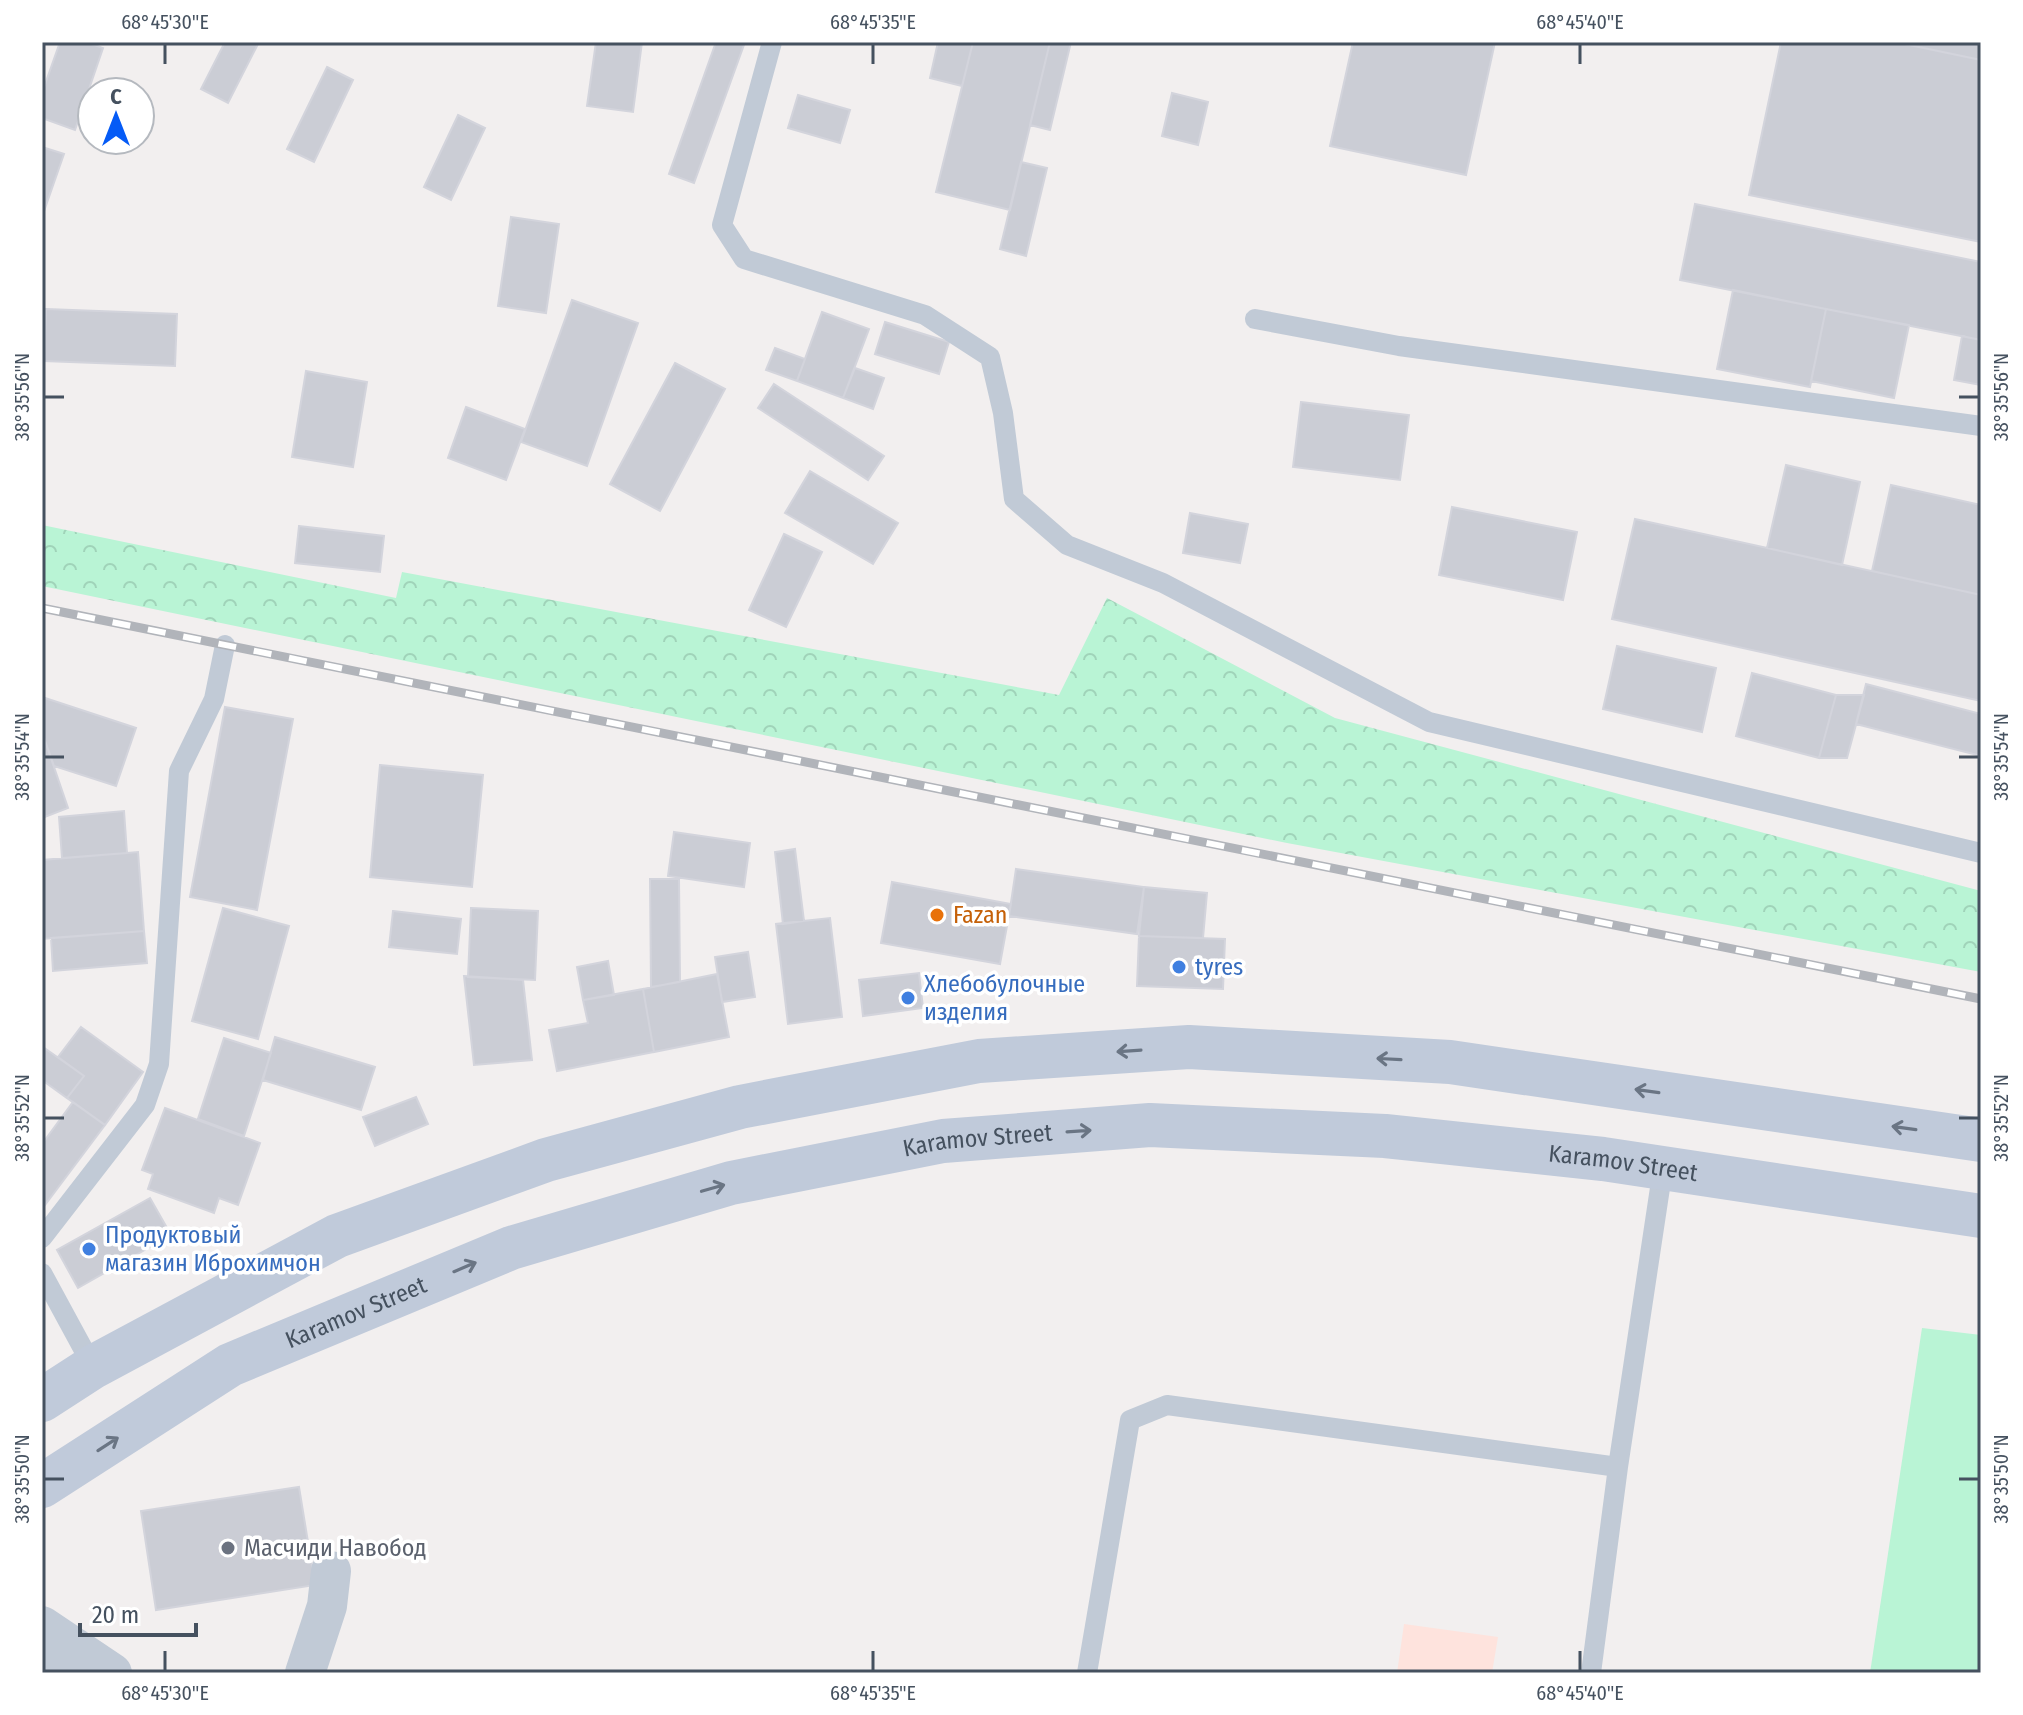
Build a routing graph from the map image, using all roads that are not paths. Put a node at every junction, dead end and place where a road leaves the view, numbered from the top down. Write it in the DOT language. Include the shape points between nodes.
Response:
graph roads {
  1 [pos="772,42"];
  2 [pos="1255,319"];
  3 [pos="1981,426"];
  4 [pos="225,645"];
  5 [pos="1981,853"];
  6 [pos="1981,1140"];
  7 [pos="1663,1168"];
  8 [pos="1981,1216"];
  9 [pos="42,1238"];
  10 [pos="42,1273"];
  11 [pos="93,1367"];
  12 [pos="42,1400"];
  13 [pos="1618,1467"];
  14 [pos="42,1486"];
  15 [pos="331,1571"];
  16 [pos="42,1626"];
  17 [pos="75,1648"];
  18 [pos="42,1673"];
  19 [pos="112,1673"];
  20 [pos="305,1673"];
  21 [pos="1087,1673"];
  22 [pos="1591,1673"];
  1 -- 5 [label="lane" via="722,225 744,259 925,315 990,357 1014,499 1067,545 1163,583 1429,722"];
  2 -- 3 [label="lane" via="1399,346"];
  4 -- 9 [label="lane" via="214,699 179,771 159,1064 145,1105"];
  6 -- 11 [label="main road, one-way" via="1450,1062 1189,1047 979,1061 740,1107 546,1160 337,1236"];
  7 -- 8 [label="main road, Karamov Street"];
  7 -- 13 [label="lane"];
  14 -- 7 [label="main road, Karamov Street, one-way" via="230,1365 511,1248 731,1183 943,1141 1150,1125 1385,1136"];
  10 -- 11 [label="lane"];
  11 -- 12 [label="main road"];
  13 -- 21 [label="lane" via="1167,1405 1130,1420"];
  13 -- 22 [label="lane"];
  15 -- 20 [label="street" via="327,1606"];
  16 -- 17 [label="street"];
  17 -- 18 [label="street"];
  17 -- 19 [label="street"];
}
